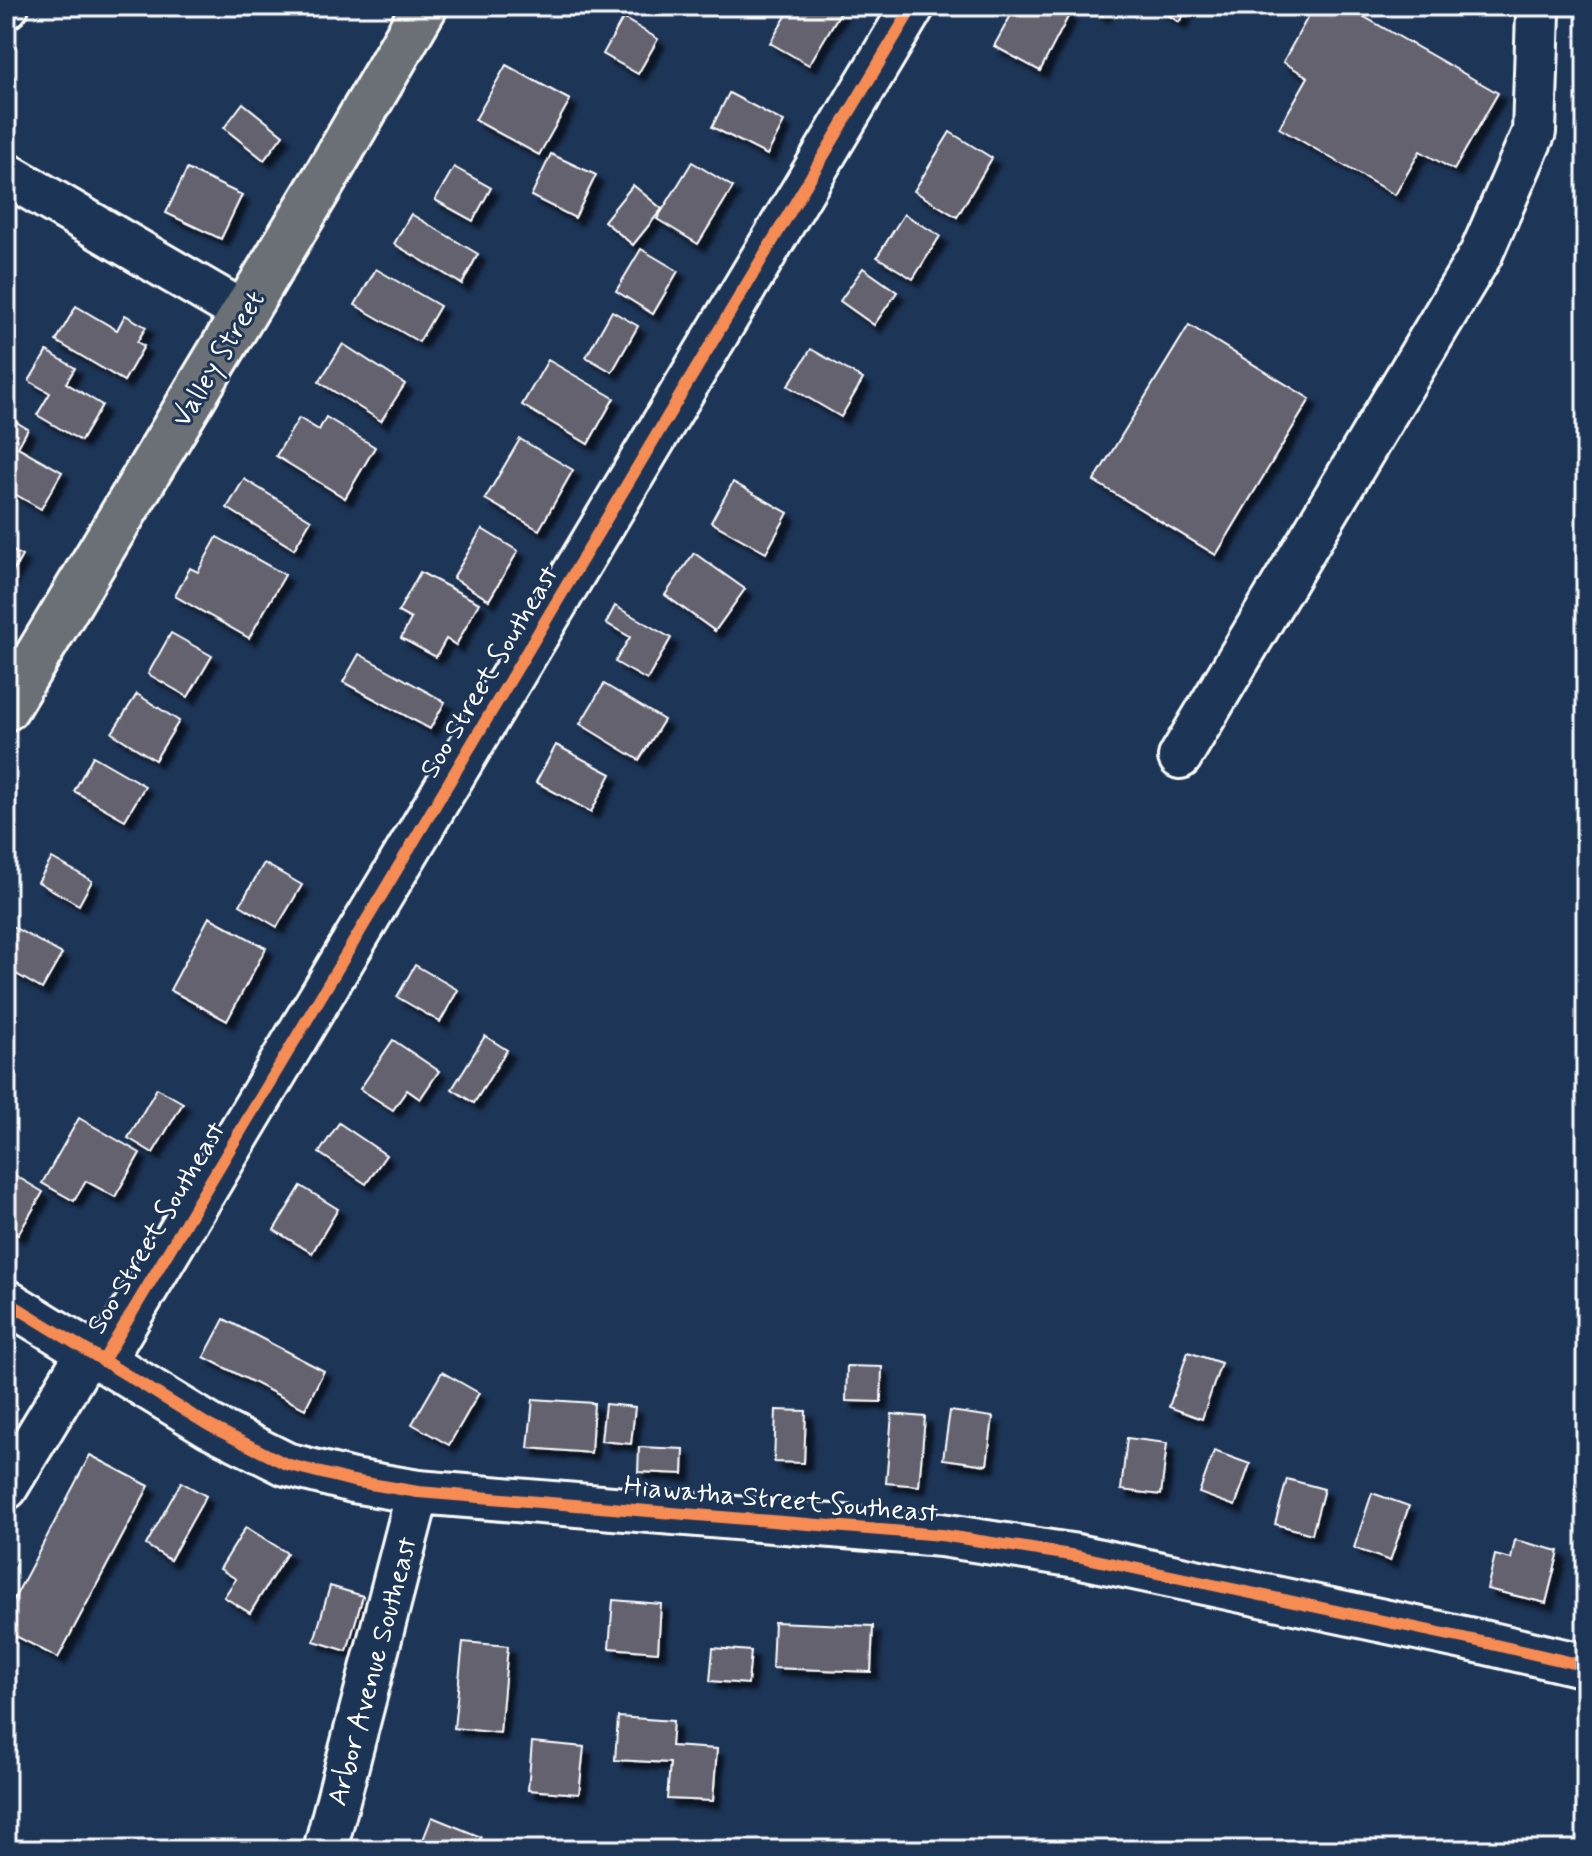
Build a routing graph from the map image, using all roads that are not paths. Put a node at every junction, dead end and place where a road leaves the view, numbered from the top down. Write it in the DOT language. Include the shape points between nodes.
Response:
graph roads {
  1 [pos="425,6"];
  2 [pos="913,6"];
  3 [pos="1536,6"];
  4 [pos="6,174"];
  5 [pos="244,313"];
  6 [pos="6,708"];
  7 [pos="1180,757"];
  8 [pos="6,1301"];
  9 [pos="96,1356"];
  10 [pos="6,1488"];
  11 [pos="418,1492"];
  12 [pos="1586,1666"];
  13 [pos="325,1850"];
  1 -- 5 [label="main road, Valley Street"];
  2 -- 9 [label="street, Soo Street Southeast"];
  3 -- 7 [label="street" via="1534,132 1481,254"];
  4 -- 5 [label="street"];
  5 -- 6 [label="main road, Valley Street"];
  8 -- 9 [label="street, Hiawatha Street Southeast"];
  9 -- 10 [label="street, Soo Street Southeast"];
  9 -- 11 [label="street, Hiawatha Street Southeast" via="210,1426 286,1464"];
  11 -- 12 [label="street, Hiawatha Street Southeast" via="941,1535 1077,1556"];
  11 -- 13 [label="street, Arbor Avenue Southeast"];
}
